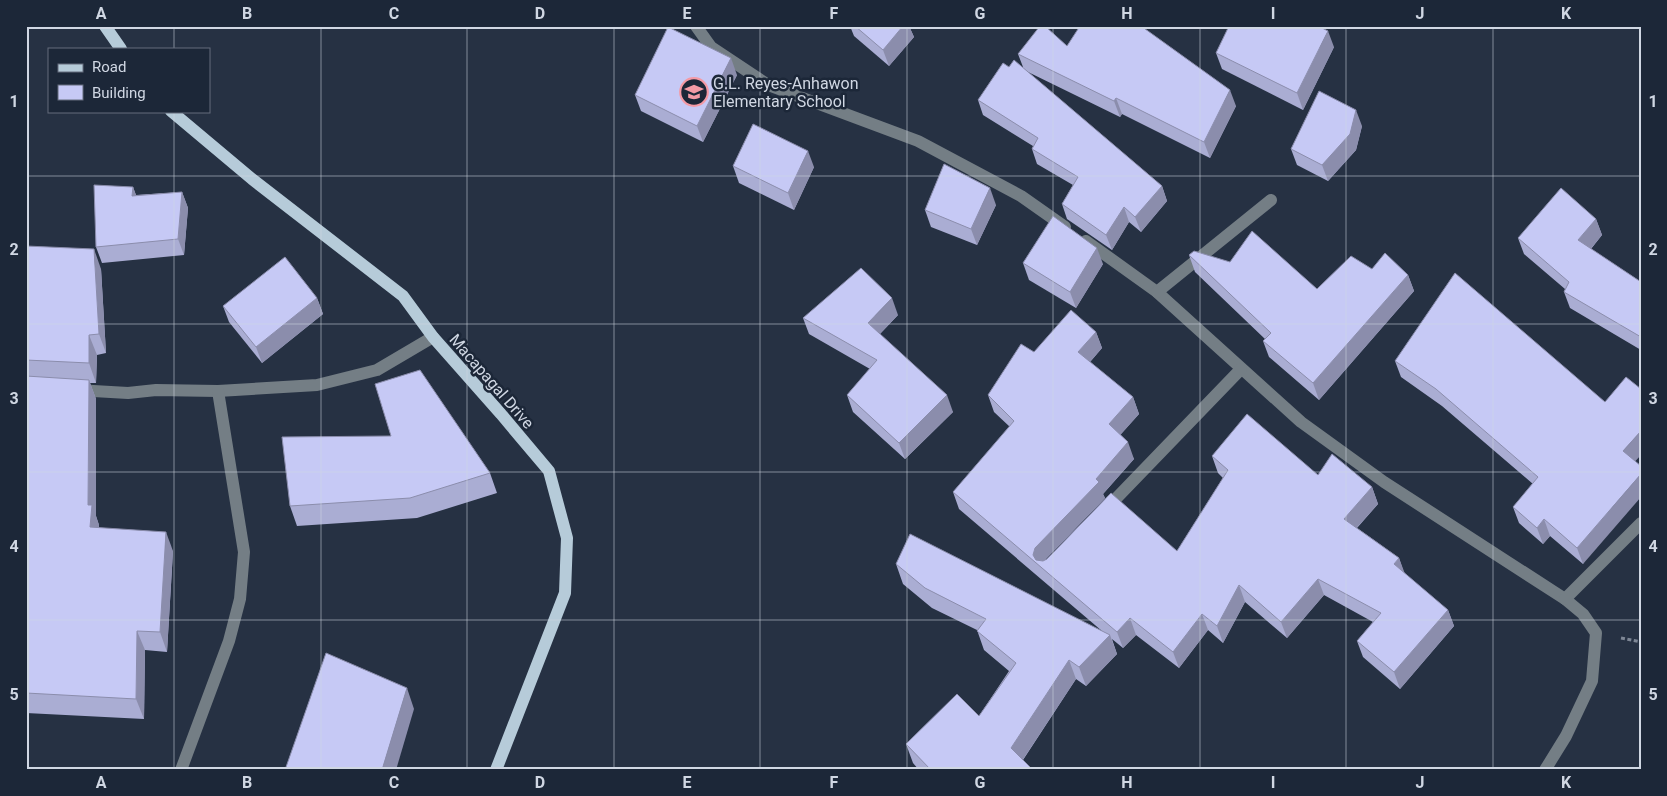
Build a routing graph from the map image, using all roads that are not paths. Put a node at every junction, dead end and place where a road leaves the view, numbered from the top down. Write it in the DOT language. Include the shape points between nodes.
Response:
graph roads {
  1 [pos="105,26"];
  2 [pos="696,26"];
  3 [pos="120,48"];
  4 [pos="172,112"];
  5 [pos="1271,200"];
  6 [pos="1157,292"];
  7 [pos="433,337"];
  8 [pos="1241,369"];
  9 [pos="59,389"];
  10 [pos="218,391"];
  11 [pos="1096,520"];
  12 [pos="1641,523"];
  13 [pos="1565,599"];
  14 [pos="181,770"];
  15 [pos="496,770"];
  16 [pos="1545,770"];
  1 -- 3 [label="main road"];
  2 -- 6 [label="street" via="711,47 768,85 918,141 1021,196"];
  4 -- 7 [label="main road, Macapagal Drive" via="252,180 403,296"];
  5 -- 6 [label="street"];
  6 -- 8 [label="street"];
  7 -- 10 [label="street" via="376,370 346,379 317,385"];
  7 -- 15 [label="main road, Macapagal Drive" via="549,472 567,538 565,593"];
  8 -- 11 [label="street"];
  8 -- 13 [label="street" via="1301,422 1384,482"];
  9 -- 10 [label="street" via="128,393"];
  10 -- 14 [label="street" via="244,552 240,599 229,641"];
  12 -- 13 [label="street"];
  13 -- 16 [label="street" via="1583,614 1596,633 1592,681 1566,736"];
}
